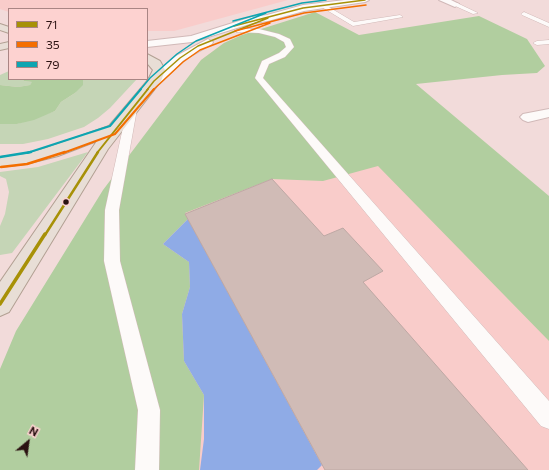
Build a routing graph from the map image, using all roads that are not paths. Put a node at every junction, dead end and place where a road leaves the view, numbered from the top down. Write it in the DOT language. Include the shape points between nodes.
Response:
graph roads {
  1 [pos="365,0"];
  2 [pos="443,0"];
  3 [pos="455,4"];
  4 [pos="322,5"];
  5 [pos="475,13"];
  6 [pos="524,14"];
  7 [pos="400,17"];
  8 [pos="268,18"];
  9 [pos="549,25"];
  10 [pos="238,31"];
  11 [pos="549,42"];
  12 [pos="537,43"];
  13 [pos="148,44"];
  14 [pos="148,57"];
  15 [pos="154,81"];
  16 [pos="132,109"];
  17 [pos="549,113"];
  18 [pos="528,117"];
  19 [pos="113,130"];
  20 [pos="0,162"];
  21 [pos="0,304"];
  22 [pos="549,418"];
  23 [pos="147,470"];
  1 -- 4 [label="street"];
  2 -- 3 [label="street"];
  3 -- 5 [label="lane"];
  4 -- 7 [label="lane" via="353,24"];
  4 -- 8 [label="street"];
  6 -- 9 [label="lane"];
  8 -- 10 [label="street"];
  8 -- 13 [label="street" via="252,20 183,41"];
  10 -- 15 [label="street" via="198,46"];
  10 -- 22 [label="lane" via="259,31 287,41 290,47 282,55 265,63 259,78"];
  11 -- 12 [label="lane"];
  14 -- 15 [label="highway" via="159,70"];
  15 -- 16 [label="highway"];
  16 -- 19 [label="highway"];
  16 -- 23 [label="lane" via="112,210 112,261 149,410"];
  17 -- 18 [label="street"];
  19 -- 20 [label="highway" via="52,152"];
  19 -- 21 [label="highway"];
}
